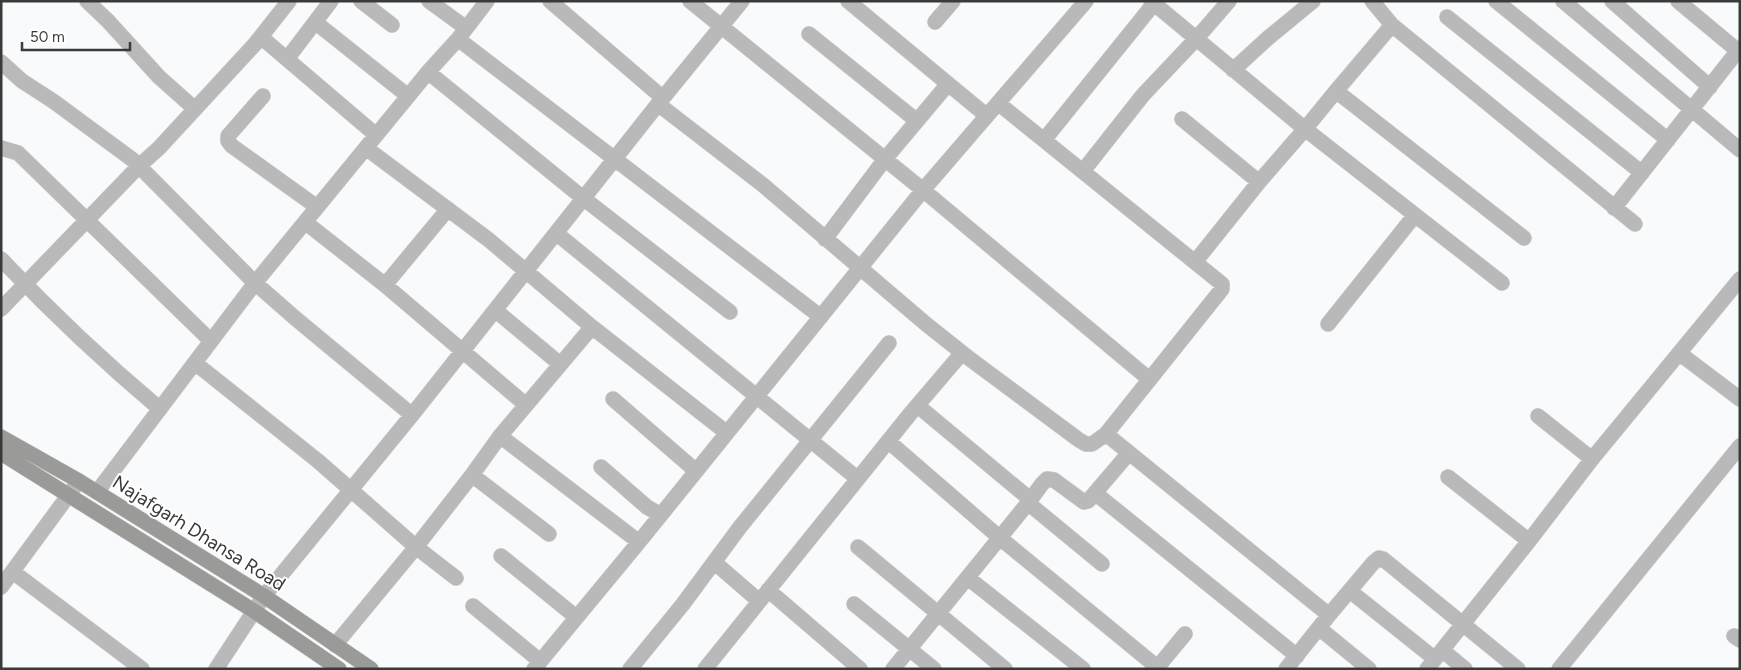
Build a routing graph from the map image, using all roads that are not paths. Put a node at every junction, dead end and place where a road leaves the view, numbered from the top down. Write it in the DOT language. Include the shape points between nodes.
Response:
graph roads {
  1 [pos="87,1"];
  2 [pos="289,1"];
  3 [pos="331,1"];
  4 [pos="361,1"];
  5 [pos="429,1"];
  6 [pos="487,1"];
  7 [pos="550,1"];
  8 [pos="690,1"];
  9 [pos="742,1"];
  10 [pos="848,1"];
  11 [pos="953,1"];
  12 [pos="1086,1"];
  13 [pos="1229,1"];
  14 [pos="1313,1"];
  15 [pos="1372,1"];
  16 [pos="1496,1"];
  17 [pos="1563,1"];
  18 [pos="1612,1"];
  19 [pos="1678,1"];
  20 [pos="1154,2"];
  21 [pos="1447,18"];
  22 [pos="316,22"];
  23 [pos="935,22"];
  24 [pos="392,25"];
  25 [pos="1392,25"];
  26 [pos="721,27"];
  27 [pos="462,34"];
  28 [pos="809,34"];
  29 [pos="261,37"];
  30 [pos="1196,39"];
  31 [pos="1737,57"];
  32 [pos="287,59"];
  33 [pos="1,62"];
  34 [pos="1233,70"];
  35 [pos="428,72"];
  36 [pos="948,84"];
  37 [pos="1710,86"];
  38 [pos="1336,91"];
  39 [pos="263,96"];
  40 [pos="408,96"];
  41 [pos="660,101"];
  42 [pos="998,103"];
  43 [pos="195,109"];
  44 [pos="1692,110"];
  45 [pos="987,116"];
  46 [pos="1182,119"];
  47 [pos="917,121"];
  48 [pos="1305,130"];
  49 [pos="376,135"];
  50 [pos="1044,140"];
  51 [pos="1668,140"];
  52 [pos="1,148"];
  53 [pos="366,148"];
  54 [pos="1740,150"];
  55 [pos="614,159"];
  56 [pos="885,159"];
  57 [pos="139,166"];
  58 [pos="1083,171"];
  59 [pos="1642,173"];
  60 [pos="1259,182"];
  61 [pos="923,190"];
  62 [pos="583,198"];
  63 [pos="317,207"];
  64 [pos="1614,208"];
  65 [pos="448,209"];
  66 [pos="1415,215"];
  67 [pos="87,221"];
  68 [pos="305,222"];
  69 [pos="1634,224"];
  70 [pos="556,233"];
  71 [pos="1524,238"];
  72 [pos="825,239"];
  73 [pos="1,259"];
  74 [pos="1195,262"];
  75 [pos="861,268"];
  76 [pos="525,272"];
  77 [pos="1740,279"];
  78 [pos="255,282"];
  79 [pos="1502,283"];
  80 [pos="25,284"];
  81 [pos="385,285"];
  82 [pos="1,309"];
  83 [pos="495,310"];
  84 [pos="730,312"];
  85 [pos="821,317"];
  86 [pos="1328,324"];
  87 [pos="592,326"];
  88 [pos="211,340"];
  89 [pos="889,343"];
  90 [pos="463,350"];
  91 [pos="962,353"];
  92 [pos="1679,353"];
  93 [pos="196,363"];
  94 [pos="560,364"];
  95 [pos="1149,378"];
  96 [pos="757,396"];
  97 [pos="613,399"];
  98 [pos="1740,400"];
  99 [pos="526,405"];
  100 [pos="918,406"];
  101 [pos="160,409"];
  102 [pos="412,415"];
  103 [pos="1538,416"];
  104 [pos="727,433"];
  105 [pos="1106,434"];
  106 [pos="500,436"];
  107 [pos="1,437"];
  108 [pos="811,441"];
  109 [pos="888,441"];
  110 [pos="1740,446"];
  111 [pos="1129,453"];
  112 [pos="1,454"];
  113 [pos="1592,459"];
  114 [pos="601,467"];
  115 [pos="696,471"];
  116 [pos="472,474"];
  117 [pos="1448,477"];
  118 [pos="858,479"];
  119 [pos="79,482"];
  120 [pos="350,489"];
  121 [pos="97,492"];
  122 [pos="1095,493"];
  123 [pos="70,496"];
  124 [pos="1029,502"];
  125 [pos="661,515"];
  126 [pos="549,534"];
  127 [pos="1000,538"];
  128 [pos="1529,541"];
  129 [pos="639,542"];
  130 [pos="416,547"];
  131 [pos="858,547"];
  132 [pos="501,556"];
  133 [pos="714,562"];
  134 [pos="1102,564"];
  135 [pos="13,572"];
  136 [pos="456,578"];
  137 [pos="968,578"];
  138 [pos="1,587"];
  139 [pos="1350,591"];
  140 [pos="264,596"];
  141 [pos="764,596"];
  142 [pos="854,604"];
  143 [pos="473,606"];
  144 [pos="254,611"];
  145 [pos="938,612"];
  146 [pos="1329,615"];
  147 [pos="576,618"];
  148 [pos="1463,624"];
  149 [pos="1319,628"];
  150 [pos="1185,634"];
  151 [pos="335,645"];
  152 [pos="909,649"];
  153 [pos="1434,659"];
  154 [pos="1292,664"];
  155 [pos="537,665"];
  156 [pos="1157,668"];
  157 [pos="142,669"];
  158 [pos="216,669"];
  159 [pos="339,669"];
  160 [pos="371,669"];
  161 [pos="630,669"];
  162 [pos="705,669"];
  163 [pos="860,669"];
  164 [pos="893,669"];
  165 [pos="934,669"];
  166 [pos="1005,669"];
  167 [pos="1084,669"];
  168 [pos="1369,669"];
  169 [pos="1465,669"];
  170 [pos="1518,669"];
  171 [pos="1558,669"];
  1 -- 43 [label="street" via="159,77"];
  2 -- 29 [label="street"];
  3 -- 22 [label="street"];
  4 -- 24 [label="street"];
  5 -- 27 [label="street"];
  6 -- 27 [label="street"];
  7 -- 41 [label="street"];
  8 -- 26 [label="street"];
  9 -- 26 [label="street"];
  10 -- 36 [label="street"];
  11 -- 23 [label="street"];
  12 -- 42 [label="street"];
  13 -- 30 [label="street"];
  14 -- 34 [label="street"];
  15 -- 25 [label="street"];
  16 -- 51 [label="street"];
  17 -- 44 [label="street"];
  18 -- 37 [label="street"];
  19 -- 31 [label="street"];
  20 -- 30 [label="street"];
  20 -- 50 [label="street"];
  21 -- 59 [label="street"];
  22 -- 32 [label="street"];
  22 -- 40 [label="street"];
  25 -- 38 [label="street"];
  25 -- 64 [label="street"];
  26 -- 41 [label="street"];
  26 -- 56 [label="street"];
  27 -- 35 [label="street"];
  27 -- 55 [label="street"];
  28 -- 47 [label="street"];
  29 -- 32 [label="street"];
  29 -- 43 [label="street"];
  30 -- 34 [label="street"];
  30 -- 58 [label="street" via="1143,95"];
  31 -- 37 [label="street"];
  32 -- 49 [label="street"];
  33 -- 57 [label="street" via="22,81"];
  34 -- 48 [label="street"];
  35 -- 40 [label="street"];
  35 -- 62 [label="street"];
  36 -- 45 [label="street"];
  36 -- 47 [label="street"];
  37 -- 44 [label="street"];
  38 -- 48 [label="street"];
  38 -- 71 [label="street"];
  39 -- 63 [label="street" via="228,136 228,141"];
  40 -- 49 [label="street"];
  41 -- 55 [label="street"];
  41 -- 72 [label="street"];
  42 -- 45 [label="street"];
  42 -- 50 [label="street"];
  43 -- 57 [label="street"];
  44 -- 51 [label="street"];
  44 -- 54 [label="street"];
  45 -- 61 [label="street"];
  46 -- 60 [label="street"];
  47 -- 56 [label="street"];
  48 -- 60 [label="street"];
  48 -- 66 [label="street"];
  49 -- 53 [label="street"];
  50 -- 58 [label="street"];
  51 -- 59 [label="street"];
  52 -- 67 [label="street" via="18,153"];
  53 -- 63 [label="street"];
  53 -- 65 [label="street"];
  55 -- 62 [label="street"];
  55 -- 85 [label="street"];
  56 -- 61 [label="street"];
  56 -- 72 [label="street"];
  57 -- 67 [label="street"];
  57 -- 78 [label="street"];
  58 -- 74 [label="street"];
  59 -- 64 [label="street"];
  60 -- 74 [label="street"];
  61 -- 75 [label="street"];
  61 -- 95 [label="street"];
  62 -- 70 [label="street"];
  62 -- 84 [label="street"];
  63 -- 68 [label="street"];
  64 -- 69 [label="street"];
  65 -- 76 [label="street"];
  65 -- 81 [label="street"];
  66 -- 79 [label="street"];
  66 -- 86 [label="street"];
  67 -- 80 [label="street"];
  67 -- 88 [label="street"];
  68 -- 78 [label="street"];
  68 -- 81 [label="street"];
  70 -- 76 [label="street"];
  70 -- 96 [label="street"];
  72 -- 75 [label="street"];
  73 -- 80 [label="street"];
  74 -- 95 [label="street" via="1219,280 1222,289"];
  75 -- 85 [label="street"];
  75 -- 91 [label="street"];
  76 -- 83 [label="street"];
  76 -- 87 [label="street"];
  77 -- 92 [label="street"];
  78 -- 88 [label="street"];
  78 -- 102 [label="street"];
  80 -- 82 [label="street"];
  80 -- 101 [label="street"];
  81 -- 90 [label="street"];
  83 -- 90 [label="street"];
  83 -- 94 [label="street"];
  85 -- 96 [label="street"];
  87 -- 94 [label="street"];
  87 -- 104 [label="street"];
  88 -- 93 [label="street"];
  89 -- 108 [label="street"];
  90 -- 99 [label="street"];
  90 -- 102 [label="street"];
  91 -- 100 [label="street"];
  91 -- 105 [label="street" via="1086,444 1092,444"];
  92 -- 98 [label="street"];
  92 -- 113 [label="street"];
  93 -- 101 [label="street"];
  93 -- 120 [label="street"];
  94 -- 99 [label="street"];
  95 -- 105 [label="street"];
  96 -- 104 [label="street"];
  96 -- 108 [label="street"];
  97 -- 115 [label="street"];
  99 -- 106 [label="street"];
  100 -- 109 [label="street"];
  100 -- 124 [label="street"];
  101 -- 121 [label="street"];
  102 -- 120 [label="street"];
  103 -- 113 [label="street"];
  104 -- 115 [label="street"];
  105 -- 111 [label="street"];
  106 -- 116 [label="street"];
  106 -- 129 [label="street"];
  107 -- 119 [label="main road, Najafgarh Dhansa Road"];
  108 -- 118 [label="street"];
  108 -- 133 [label="street"];
  109 -- 118 [label="street"];
  109 -- 127 [label="street"];
  110 -- 171 [label="street"];
  111 -- 122 [label="street"];
  111 -- 146 [label="street"];
  112 -- 123 [label="main road, Najafgarh Dhansa Road"];
  113 -- 128 [label="street"];
  114 -- 125 [label="street"];
  115 -- 125 [label="street"];
  116 -- 126 [label="street"];
  116 -- 130 [label="street"];
  117 -- 128 [label="street"];
  118 -- 141 [label="street"];
  119 -- 121 [label="main road, Najafgarh Dhansa Road"];
  119 -- 123 [label="street"];
  120 -- 130 [label="street"];
  120 -- 140 [label="street"];
  121 -- 140 [label="main road, Najafgarh Dhansa Road"];
  122 -- 124 [label="street" via="1084,502 1054,480 1047,479"];
  122 -- 154 [label="street"];
  123 -- 135 [label="street"];
  123 -- 144 [label="main road, Najafgarh Dhansa Road"];
  124 -- 127 [label="street"];
  124 -- 134 [label="street"];
  125 -- 129 [label="street"];
  127 -- 137 [label="street"];
  127 -- 156 [label="street"];
  128 -- 148 [label="street"];
  129 -- 147 [label="street"];
  130 -- 136 [label="street"];
  130 -- 151 [label="street"];
  131 -- 145 [label="street"];
  132 -- 147 [label="street"];
  133 -- 141 [label="street"];
  133 -- 161 [label="street"];
  135 -- 138 [label="street"];
  135 -- 157 [label="street"];
  137 -- 145 [label="street"];
  137 -- 167 [label="street"];
  139 -- 146 [label="street"];
  139 -- 148 [label="street" via="1379,558 1383,559"];
  139 -- 153 [label="street"];
  140 -- 144 [label="street"];
  140 -- 151 [label="main road, Najafgarh Dhansa Road"];
  141 -- 162 [label="street"];
  141 -- 163 [label="street"];
  142 -- 152 [label="street"];
  143 -- 155 [label="street"];
  144 -- 158 [label="street"];
  144 -- 159 [label="main road, Najafgarh Dhansa Road"];
  145 -- 152 [label="street"];
  145 -- 166 [label="street"];
  146 -- 149 [label="street"];
  147 -- 155 [label="street"];
  148 -- 153 [label="street"];
  148 -- 170 [label="street"];
  149 -- 154 [label="street"];
  149 -- 168 [label="street"];
  150 -- 156 [label="street"];
  151 -- 160 [label="main road, Najafgarh Dhansa Road"];
  152 -- 164 [label="street"];
  152 -- 165 [label="street"];
  153 -- 169 [label="street"];
}
